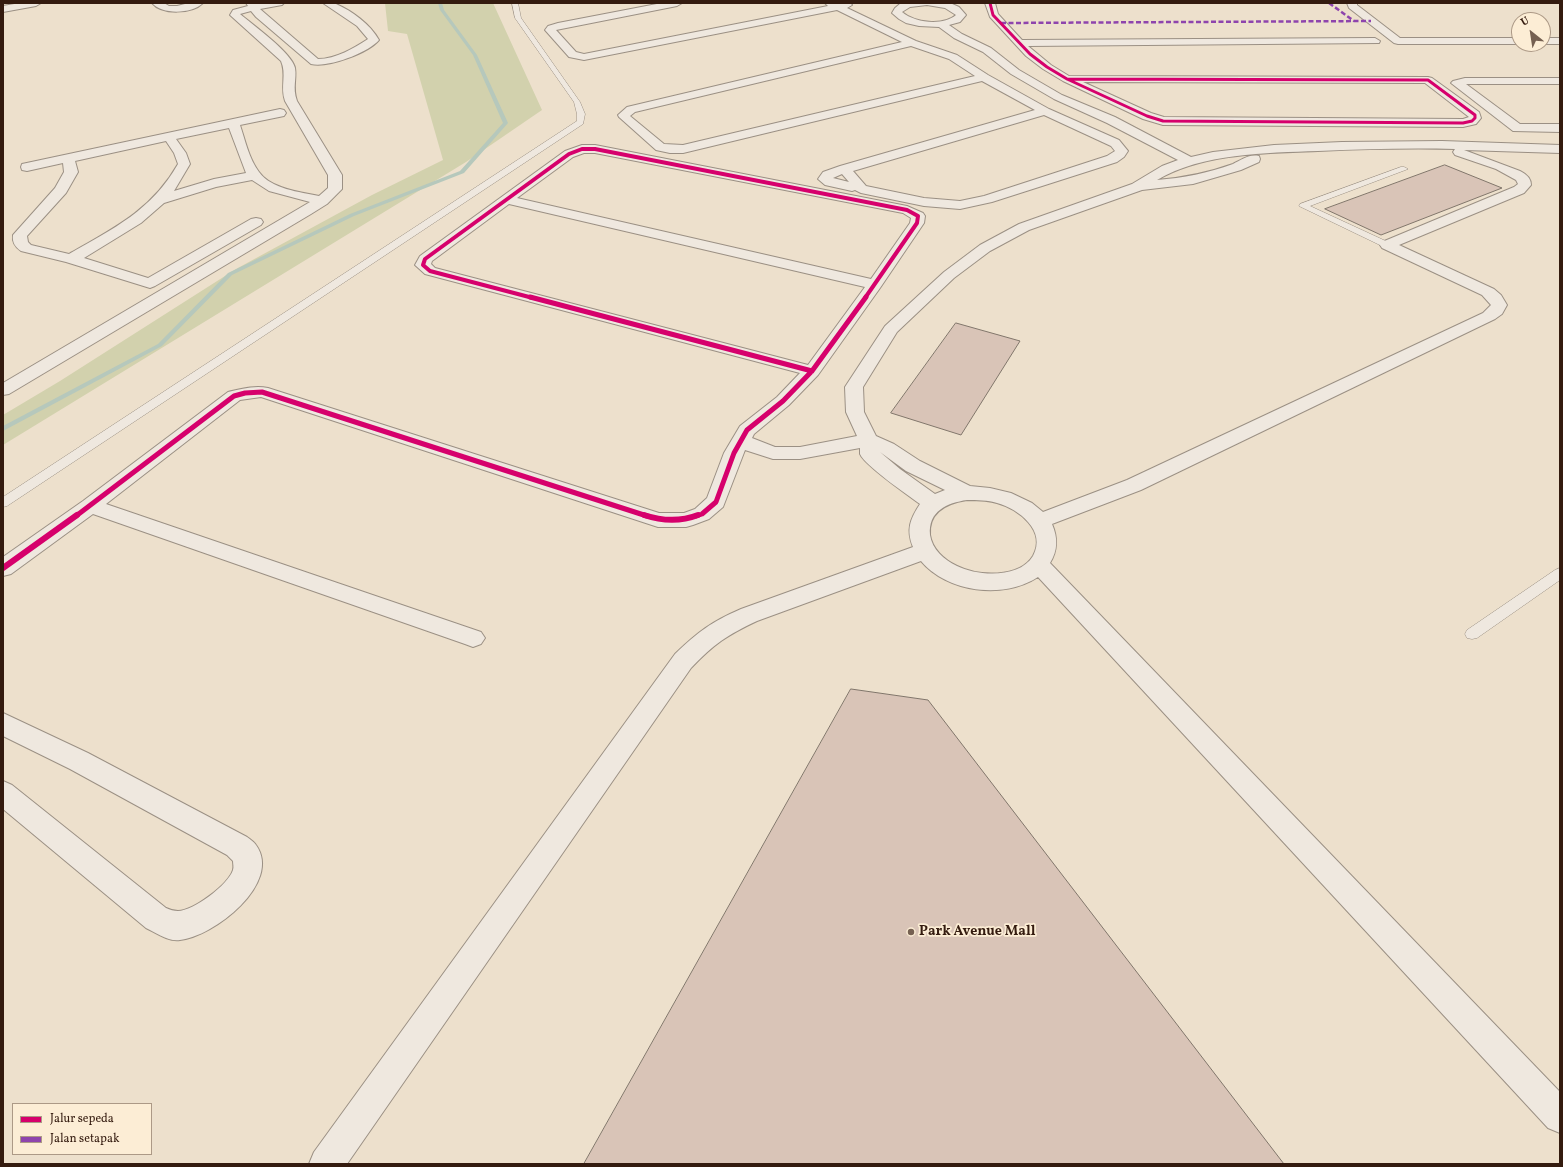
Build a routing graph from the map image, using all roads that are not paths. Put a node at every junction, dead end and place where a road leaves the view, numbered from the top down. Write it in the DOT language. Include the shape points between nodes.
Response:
graph roads {
  1 [pos="35,3"];
  2 [pos="157,3"];
  3 [pos="198,3"];
  4 [pos="279,3"];
  5 [pos="328,3"];
  6 [pos="516,3"];
  7 [pos="677,3"];
  8 [pos="855,3"];
  9 [pos="924,3"];
  10 [pos="930,3"];
  11 [pos="1352,3"];
  12 [pos="253,5"];
  13 [pos="834,5"];
  14 [pos="3,9"];
  15 [pos="992,9"];
  16 [pos="897,13"];
  17 [pos="960,13"];
  18 [pos="880,20"];
  19 [pos="906,20"];
  20 [pos="940,23"];
  21 [pos="1375,41"];
  22 [pos="1511,41"];
  23 [pos="1021,43"];
  24 [pos="912,44"];
  25 [pos="984,77"];
  26 [pos="1067,79"];
  27 [pos="1560,81"];
  28 [pos="1440,89"];
  29 [pos="1465,90"];
  30 [pos="1045,112"];
  31 [pos="280,113"];
  32 [pos="1475,114"];
  33 [pos="1500,116"];
  34 [pos="233,123"];
  35 [pos="1560,128"];
  36 [pos="169,137"];
  37 [pos="1442,145"];
  38 [pos="1560,149"];
  39 [pos="1274,150"];
  40 [pos="68,158"];
  41 [pos="1189,161"];
  42 [pos="27,166"];
  43 [pos="845,169"];
  44 [pos="1404,169"];
  45 [pos="255,176"];
  46 [pos="1137,186"];
  47 [pos="862,189"];
  48 [pos="302,196"];
  49 [pos="160,200"];
  50 [pos="507,200"];
  51 [pos="322,201"];
  52 [pos="281,208"];
  53 [pos="267,216"];
  54 [pos="1387,245"];
  55 [pos="71,259"];
  56 [pos="875,285"];
  57 [pos="812,372"];
  58 [pos="3,390"];
  59 [pos="868,440"];
  60 [pos="740,441"];
  61 [pos="967,493"];
  62 [pos="3,503"];
  63 [pos="934,504"];
  64 [pos="90,506"];
  65 [pos="1039,521"];
  66 [pos="925,551"];
  67 [pos="1039,565"];
  68 [pos="3,568"];
  69 [pos="1560,573"];
  70 [pos="1472,634"];
  71 [pos="473,638"];
  72 [pos="3,724"];
  73 [pos="3,793"];
  74 [pos="1560,1116"];
  75 [pos="326,1164"];
  1 -- 14 [label="street"];
  2 -- 3 [label="street" via="166,9"];
  4 -- 12 [label="street"];
  5 -- 12 [label="street" via="366,29 374,40 336,59 322,63 315,62 259,15"];
  6 -- 62 [label="lane" via="518,18 577,102 581,114 580,122"];
  7 -- 13 [label="street" via="562,25 550,30 573,55 584,57"];
  8 -- 13 [label="street"];
  9 -- 16 [label="street" via="902,7"];
  10 -- 17 [label="street" via="948,5"];
  11 -- 22 [label="street" via="1352,6 1398,41"];
  12 -- 51 [label="street" via="236,12 235,15 286,59 291,72 288,94 292,106 336,175 335,189"];
  13 -- 18 [label="street" via="866,21"];
  15 -- 17 [label="street"];
  15 -- 23 [label="street"];
  16 -- 18 [label="street"];
  16 -- 19 [label="street"];
  17 -- 20 [label="street" via="955,20"];
  18 -- 19 [label="street"];
  18 -- 24 [label="street"];
  19 -- 20 [label="street"];
  20 -- 41 [label="street" via="958,36 987,50 1015,72 1058,97 1111,120"];
  21 -- 23 [label="street"];
  23 -- 26 [label="street" via="1030,54"];
  24 -- 25 [label="street" via="953,56"];
  24 -- 25 [label="street" via="631,109 626,112 625,117 660,147 683,149"];
  25 -- 30 [label="street"];
  26 -- 28 [label="street" via="1428,80"];
  26 -- 32 [label="street" via="1147,116 1172,122 1463,123 1472,121"];
  27 -- 29 [label="street" via="1457,82"];
  28 -- 29 [label="street"];
  28 -- 32 [label="street"];
  29 -- 33 [label="street"];
  30 -- 43 [label="street"];
  30 -- 47 [label="street" via="1110,141 1122,151 1112,159 987,199 960,205 924,202"];
  31 -- 34 [label="street"];
  32 -- 33 [label="street"];
  33 -- 35 [label="street" via="1517,128"];
  34 -- 36 [label="street"];
  34 -- 45 [label="street"];
  36 -- 40 [label="street"];
  36 -- 49 [label="street" via="184,164"];
  37 -- 38 [label="street"];
  37 -- 39 [label="street"];
  37 -- 54 [label="street" via="1513,172 1522,178 1524,186"];
  39 -- 41 [label="street"];
  39 -- 46 [label="street" via="1236,167 1188,181"];
  40 -- 42 [label="street"];
  40 -- 55 [label="street" via="71,172 61,190 22,232 19,240 26,248"];
  41 -- 46 [label="street" via="1167,169"];
  43 -- 47 [label="street"];
  43 -- 47 [label="street" via="828,175 825,179 835,184"];
  44 -- 54 [label="lane" via="1303,206"];
  45 -- 48 [label="street" via="266,185"];
  45 -- 49 [label="street" via="214,183"];
  46 -- 59 [label="street" via="1024,227 985,248 949,275 916,305 891,329 854,387 855,412"];
  48 -- 51 [label="street"];
  48 -- 52 [label="street"];
  49 -- 55 [label="street" via="145,214"];
  50 -- 56 [label="street"];
  50 -- 56 [label="street" via="570,154 589,148 914,213 918,216 917,223"];
  50 -- 57 [label="street" via="425,259 425,268"];
  51 -- 58 [label="street"];
  53 -- 55 [label="street" via="150,283"];
  54 -- 65 [label="street" via="1488,292 1499,306 1489,316 1134,485"];
  56 -- 57 [label="street"];
  57 -- 60 [label="street" via="747,430"];
  59 -- 60 [label="street" via="800,454 773,453"];
  59 -- 61 [label="street"];
  59 -- 63 [label="street" via="870,454"];
  60 -- 64 [label="street" via="716,502 708,510 686,520 658,520 262,392 252,392 234,396"];
  61 -- 63 [label="street" via="949,496"];
  61 -- 65 [label="street" via="988,493 1008,499 1026,508"];
  63 -- 66 [label="street" via="924,513 919,525 919,538"];
  64 -- 68 [label="street"];
  64 -- 71 [label="street"];
  65 -- 67 [label="street" via="1047,536 1046,551"];
  66 -- 67 [label="street" via="938,566 958,576 980,582 1004,582 1024,576"];
  66 -- 75 [label="street" via="749,615 725,626 704,640 683,661"];
  67 -- 74 [label="street"];
  69 -- 70 [label="lane"];
  72 -- 73 [label="street" via="79,761 237,846 246,854 248,868 244,879 212,911 196,921 178,926 167,924 156,918"];
}
